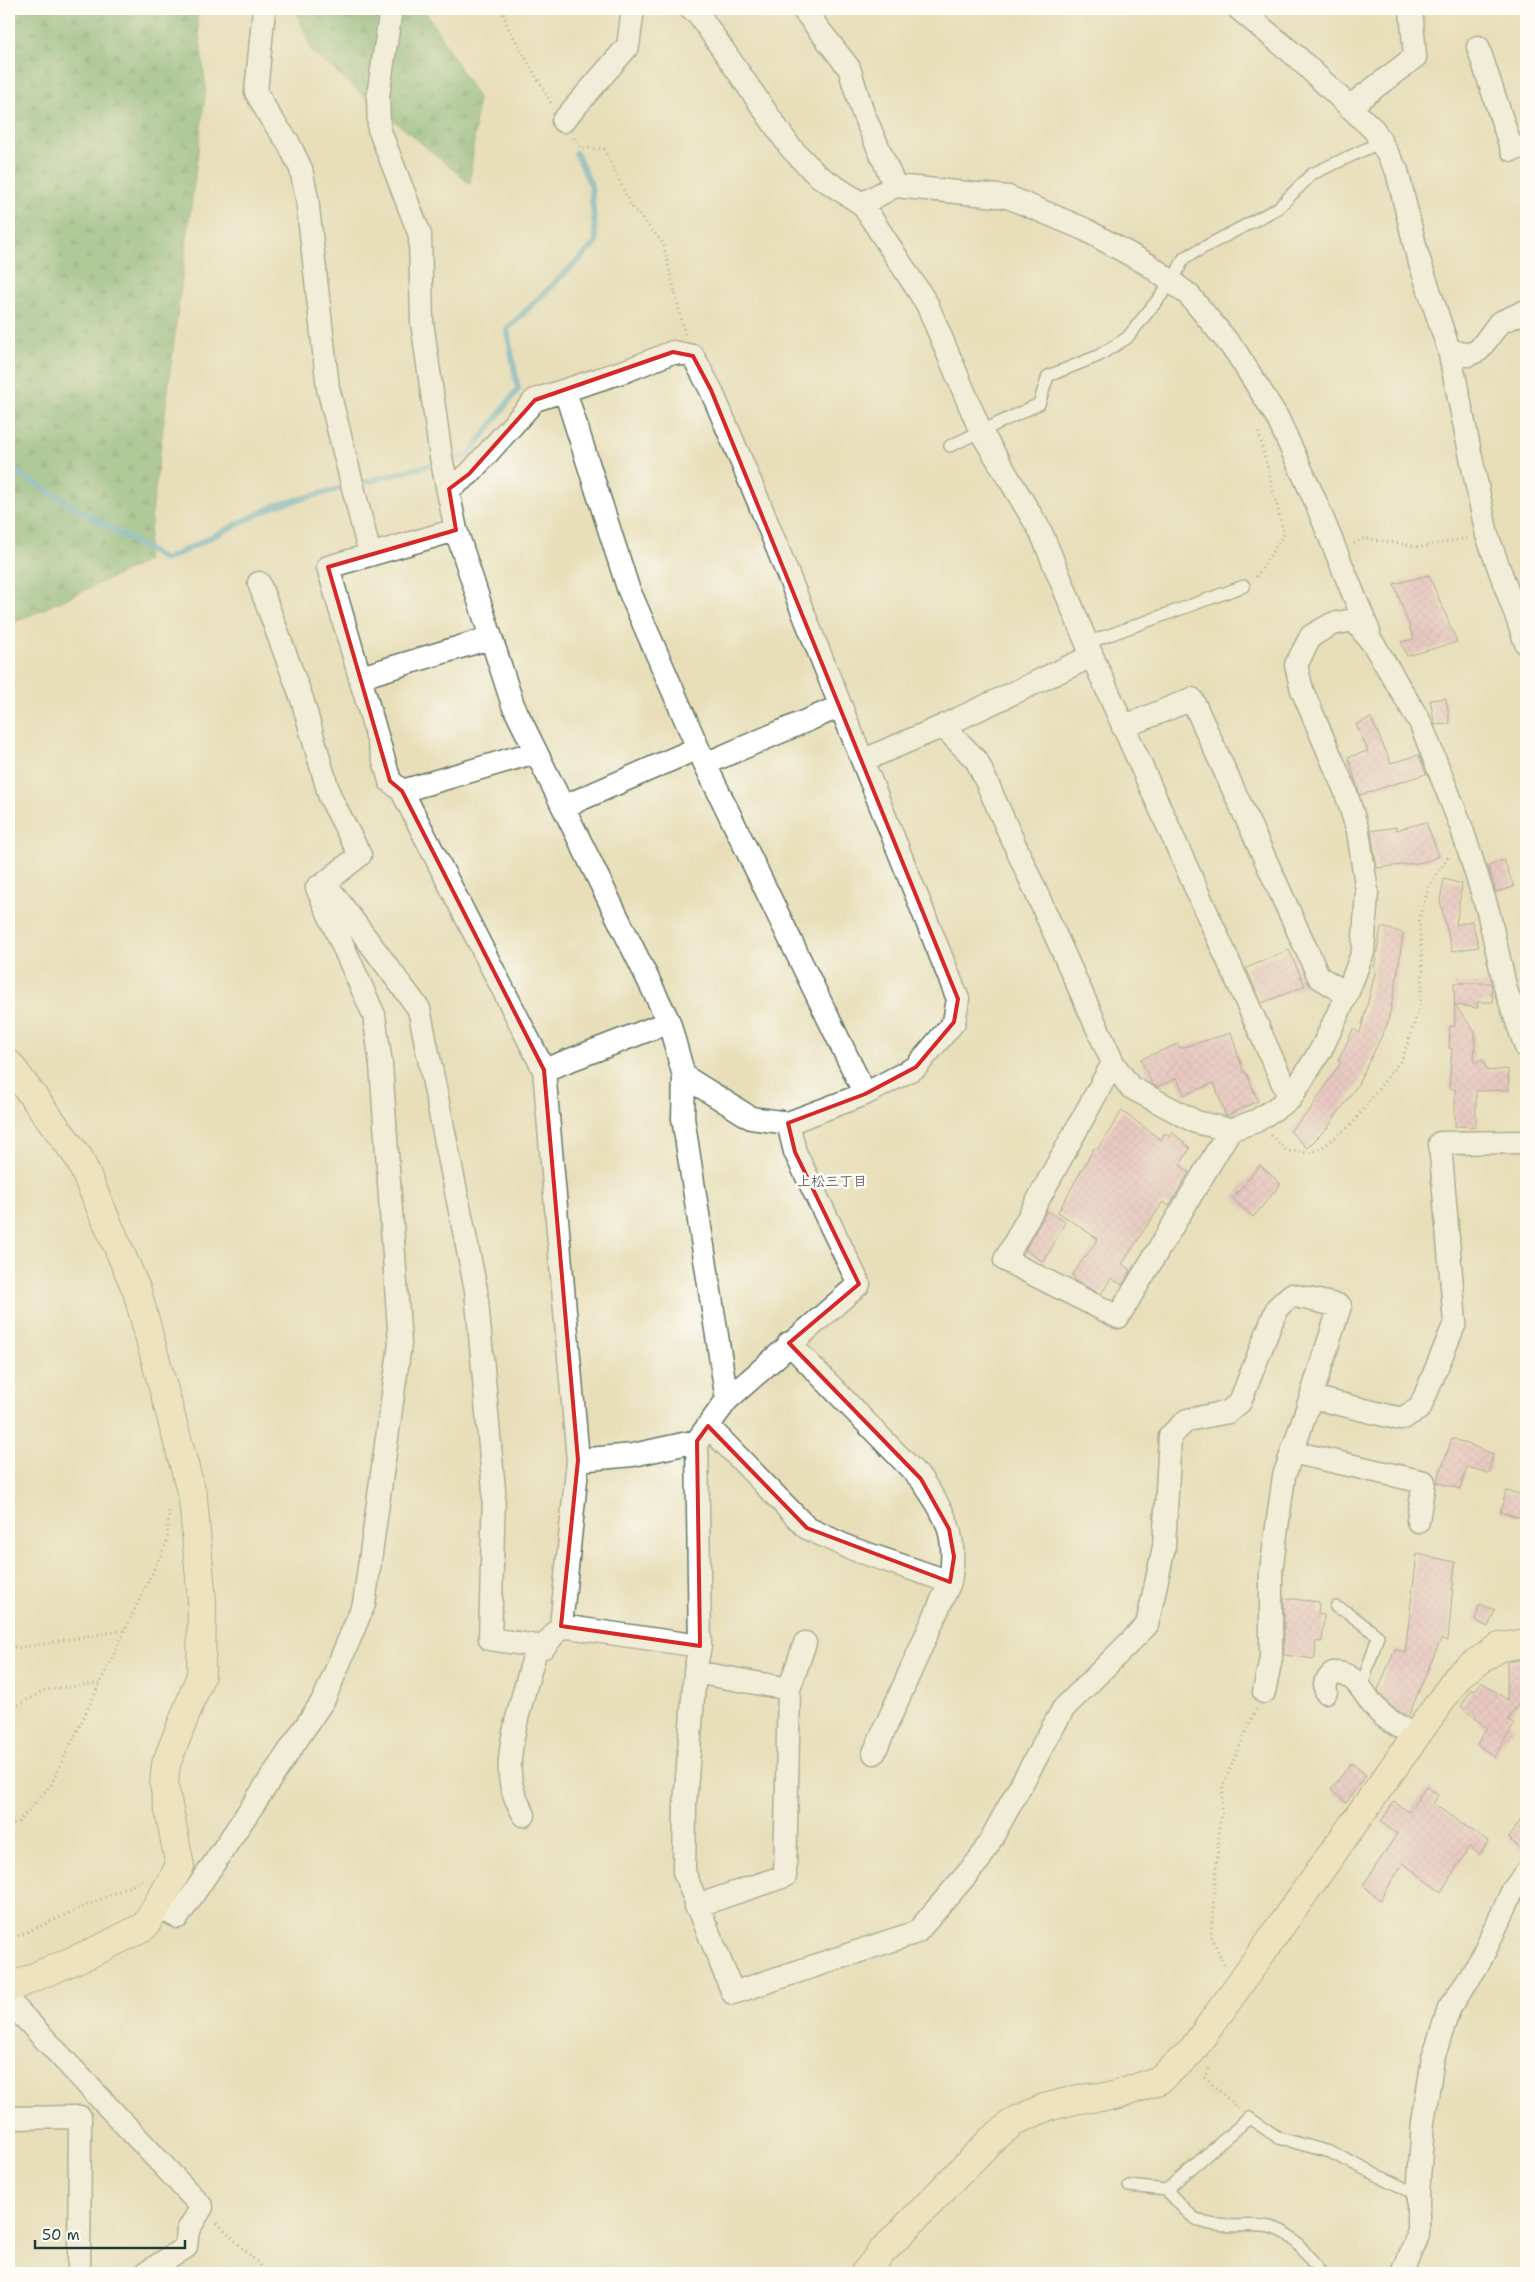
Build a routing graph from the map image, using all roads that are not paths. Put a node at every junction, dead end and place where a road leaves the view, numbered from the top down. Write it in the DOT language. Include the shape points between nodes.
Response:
graph roads {
  1 [pos="264,9"];
  2 [pos="391,9"];
  3 [pos="632,9"];
  4 [pos="691,9"];
  5 [pos="803,9"];
  6 [pos="1239,9"];
  7 [pos="1411,9"];
  8 [pos="1478,47"];
  9 [pos="1349,107"];
  10 [pos="563,121"];
  11 [pos="1381,142"];
  12 [pos="1526,146"];
  13 [pos="895,186"];
  14 [pos="862,204"];
  15 [pos="1172,282"];
  16 [pos="1526,311"];
  17 [pos="1449,350"];
  18 [pos="565,391"];
  19 [pos="981,432"];
  20 [pos="950,446"];
  21 [pos="449,488"];
  22 [pos="456,530"];
  23 [pos="370,555"];
  24 [pos="259,583"];
  25 [pos="1244,586"];
  26 [pos="490,638"];
  27 [pos="1526,643"];
  28 [pos="1374,645"];
  29 [pos="1090,649"];
  30 [pos="361,677"];
  31 [pos="841,706"];
  32 [pos="944,726"];
  33 [pos="1123,727"];
  34 [pos="536,752"];
  35 [pos="701,756"];
  36 [pos="864,760"];
  37 [pos="402,791"];
  38 [pos="563,807"];
  39 [pos="325,883"];
  40 [pos="1347,994"];
  41 [pos="669,1022"];
  42 [pos="1526,1047"];
  43 [pos="1113,1063"];
  44 [pos="9,1064"];
  45 [pos="544,1070"];
  46 [pos="684,1076"];
  47 [pos="865,1094"];
  48 [pos="1290,1099"];
  49 [pos="788,1123"];
  50 [pos="1230,1130"];
  51 [pos="1526,1142"];
  52 [pos="789,1343"];
  53 [pos="1311,1397"];
  54 [pos="727,1400"];
  55 [pos="702,1433"];
  56 [pos="1292,1452"];
  57 [pos="578,1460"];
  58 [pos="1418,1521"];
  59 [pos="950,1582"];
  60 [pos="1336,1607"];
  61 [pos="561,1626"];
  62 [pos="805,1643"];
  63 [pos="1526,1643"];
  64 [pos="537,1646"];
  65 [pos="700,1646"];
  66 [pos="695,1672"];
  67 [pos="789,1689"];
  68 [pos="1361,1689"];
  69 [pos="1264,1692"];
  70 [pos="1326,1692"];
  71 [pos="1416,1737"];
  72 [pos="874,1753"];
  73 [pos="524,1815"];
  74 [pos="1526,1873"];
  75 [pos="156,1906"];
  76 [pos="696,1906"];
  77 [pos="9,1988"];
  78 [pos="9,2001"];
  79 [pos="9,2118"];
  80 [pos="1129,2186"];
  81 [pos="1166,2190"];
  82 [pos="1418,2196"];
  83 [pos="79,2273"];
  84 [pos="146,2273"];
  85 [pos="865,2273"];
  86 [pos="1321,2273"];
  87 [pos="1403,2273"];
  1 -- 23 [label="street" via="256,92 301,169 328,388"];
  2 -- 21 [label="street" via="378,96 379,129 420,235 422,322 441,457"];
  3 -- 10 [label="street" via="628,46"];
  4 -- 14 [label="street" via="697,12 790,146 817,175"];
  5 -- 13 [label="street" via="849,68 863,112"];
  6 -- 9 [label="street" via="1297,57"];
  7 -- 9 [label="street" via="1415,57"];
  8 -- 12 [label="street" via="1512,150"];
  9 -- 11 [label="street" via="1374,130"];
  11 -- 15 [label="lane" via="1312,174 1278,208 1184,258"];
  11 -- 17 [label="street" via="1397,171 1417,254"];
  13 -- 14 [label="street"];
  13 -- 15 [label="street" via="1008,197 1084,230"];
  14 -- 19 [label="street" via="927,304"];
  15 -- 19 [label="lane" via="1127,338 1098,356 1048,376 1039,404"];
  15 -- 28 [label="street" via="1189,295 1236,352 1277,417"];
  16 -- 17 [label="street" via="1499,323 1479,350 1468,355"];
  17 -- 27 [label="street" via="1487,535"];
  18 -- 21 [label="street" via="535,400 469,474"];
  18 -- 31 [label="street" via="673,352 693,356 764,514"];
  18 -- 35 [label="street" via="628,588"];
  19 -- 20 [label="lane"];
  19 -- 29 [label="street" via="1041,532"];
  21 -- 22 [label="street"];
  22 -- 23 [label="street"];
  22 -- 26 [label="street"];
  23 -- 30 [label="street" via="328,567"];
  24 -- 39 [label="street" via="302,699 330,797 360,855"];
  25 -- 29 [label="lane"];
  26 -- 30 [label="street"];
  26 -- 34 [label="street" via="513,705"];
  28 -- 40 [label="street" via="1354,620 1332,624 1311,636 1296,664 1302,690 1345,790 1358,831 1367,892 1363,952"];
  28 -- 42 [label="street" via="1420,722 1465,841 1488,912 1506,990"];
  29 -- 32 [label="street"];
  29 -- 33 [label="street"];
  30 -- 37 [label="street" via="390,781"];
  31 -- 35 [label="street"];
  31 -- 36 [label="street"];
  32 -- 36 [label="street"];
  32 -- 43 [label="street" via="978,761"];
  33 -- 40 [label="street" via="1192,699 1319,977"];
  33 -- 48 [label="street"];
  34 -- 37 [label="street"];
  34 -- 38 [label="street"];
  35 -- 38 [label="street"];
  35 -- 47 [label="street"];
  36 -- 47 [label="street" via="958,1000 954,1022 916,1067"];
  37 -- 45 [label="street"];
  38 -- 41 [label="street"];
  39 -- 64 [label="street" via="419,1009 476,1290 494,1490 490,1639"];
  39 -- 75 [label="street" via="317,888 374,1015 381,1064 400,1344 364,1604 324,1699 178,1917"];
  40 -- 48 [label="street" via="1322,1048"];
  41 -- 45 [label="street"];
  41 -- 46 [label="street"];
  43 -- 50 [label="street" via="1130,1087 1196,1122"];
  43 -- 50 [label="street" via="1005,1260 1118,1317"];
  44 -- 75 [label="street" via="79,1158 133,1282 193,1498 202,1602 201,1675 166,1764 164,1785 180,1866"];
  45 -- 57 [label="street"];
  46 -- 49 [label="street" via="751,1118"];
  46 -- 54 [label="street" via="683,1118"];
  47 -- 49 [label="street"];
  48 -- 50 [label="street" via="1256,1121"];
  49 -- 52 [label="street" via="795,1152 859,1284"];
  51 -- 53 [label="street" via="1440,1143 1455,1323 1420,1408 1402,1419"];
  52 -- 54 [label="street"];
  52 -- 59 [label="street" via="921,1478 949,1528 954,1556"];
  53 -- 56 [label="street"];
  53 -- 76 [label="street" via="1340,1306 1292,1295 1277,1308 1240,1402 1228,1412 1187,1420 1170,1436 1164,1547 1148,1625 1063,1709 980,1859 917,1932 733,1993"];
  54 -- 55 [label="street"];
  55 -- 57 [label="street" via="633,1456"];
  55 -- 59 [label="street" via="807,1528 850,1548"];
  55 -- 65 [label="street"];
  56 -- 58 [label="street" via="1424,1482"];
  56 -- 69 [label="street" via="1284,1476 1271,1571 1271,1658"];
  57 -- 61 [label="street"];
  59 -- 72 [label="street"];
  60 -- 68 [label="lane" via="1378,1636"];
  61 -- 64 [label="street" via="544,1647"];
  61 -- 65 [label="street"];
  62 -- 67 [label="street"];
  63 -- 71 [label="street" via="1498,1647 1460,1674"];
  64 -- 73 [label="street" via="510,1766 514,1796"];
  65 -- 66 [label="street"];
  66 -- 67 [label="street"];
  66 -- 76 [label="street" via="685,1804 684,1872"];
  67 -- 76 [label="street" via="785,1876"];
  68 -- 70 [label="street" via="1356,1680 1343,1672 1333,1673 1325,1683"];
  68 -- 71 [label="street" via="1379,1713"];
  71 -- 85 [label="street" via="1191,2052 1159,2080 1114,2096 1078,2099 1044,2108 1015,2121 990,2141"];
  74 -- 82 [label="street" via="1513,1890 1479,1963 1449,2009 1433,2058 1423,2122"];
  75 -- 77 [label="street" via="145,1926"];
  78 -- 84 [label="street" via="202,2207 188,2230 186,2247"];
  79 -- 83 [label="street" via="80,2117"];
  80 -- 81 [label="lane"];
  81 -- 82 [label="lane" via="1249,2118 1278,2138 1330,2152"];
  81 -- 86 [label="lane" via="1194,2218 1212,2223 1267,2227 1287,2234"];
  82 -- 87 [label="street" via="1418,2235"];
}
